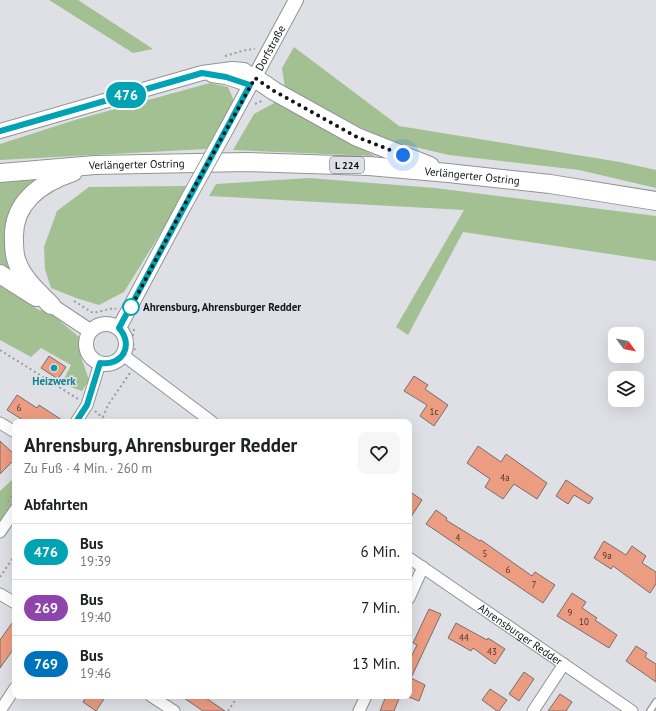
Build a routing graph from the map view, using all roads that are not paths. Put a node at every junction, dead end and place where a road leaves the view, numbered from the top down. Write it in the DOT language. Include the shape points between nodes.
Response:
graph roads {
  1 [pos="296,0"];
  2 [pos="252,82"];
  3 [pos="0,131"];
  4 [pos="95,165"];
  5 [pos="0,173"];
  6 [pos="448,173"];
  7 [pos="656,201"];
  8 [pos="0,274"];
  9 [pos="50,305"];
  10 [pos="119,328"];
  11 [pos="90,331"];
  12 [pos="123,355"];
  13 [pos="100,363"];
  14 [pos="78,419"];
  15 [pos="208,419"];
  16 [pos="0,423"];
  17 [pos="12,430"];
  18 [pos="12,514"];
  19 [pos="0,532"];
  20 [pos="412,560"];
  21 [pos="423,567"];
  22 [pos="412,591"];
  23 [pos="0,594"];
  24 [pos="12,601"];
  25 [pos="564,664"];
  26 [pos="12,693"];
  27 [pos="156,699"];
  28 [pos="365,699"];
  29 [pos="656,702"];
  30 [pos="0,711"];
  31 [pos="174,711"];
  32 [pos="359,711"];
  33 [pos="533,711"];
  34 [pos="632,711"];
  35 [pos="650,711"];
  1 -- 2 [label="street, Dorfstraße"];
  2 -- 3 [label="street" via="244,70 202,73"];
  2 -- 6 [label="main road" via="274,91 357,137"];
  2 -- 10 [label="street, Dorfstraße, bridge"];
  4 -- 5 [label="main road, Verlängerter Ostring / L 224"];
  4 -- 6 [label="main road, Verlängerter Ostring / L 224" via="246,162 369,166"];
  4 -- 9 [label="main road" via="42,185 26,200 15,221 14,251 17,262 28,282"];
  6 -- 7 [label="main road, Verlängerter Ostring / L 224" via="550,184"];
  8 -- 9 [label="main road"];
  9 -- 11 [label="street"];
  10 -- 11 [label="street" via="104,323"];
  10 -- 12 [label="street" via="123,332 126,344"];
  11 -- 13 [label="street" via="85,343 86,350"];
  12 -- 13 [label="street" via="113,363"];
  12 -- 15 [label="street"];
  13 -- 14 [label="street" via="87,405"];
  16 -- 17 [label="street"];
  18 -- 19 [label="street"];
  20 -- 21 [label="street, Ahrensburger Redder"];
  21 -- 22 [label="street"];
  21 -- 25 [label="street, Ahrensburger Redder"];
  23 -- 24 [label="street"];
  25 -- 33 [label="street"];
  25 -- 34 [label="street, Ahrensburger Redder"];
  26 -- 30 [label="street"];
  27 -- 31 [label="street"];
  28 -- 32 [label="street"];
  29 -- 35 [label="lane"];
}
